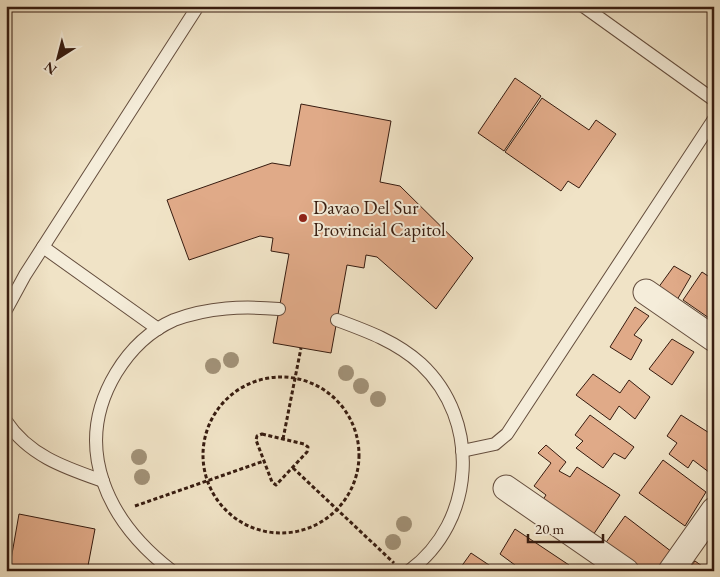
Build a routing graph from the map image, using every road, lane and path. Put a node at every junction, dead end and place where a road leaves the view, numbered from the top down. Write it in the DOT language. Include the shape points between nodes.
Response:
graph roads {
  1 [pos="198,6"];
  2 [pos="583,6"];
  3 [pos="714,100"];
  4 [pos="714,119"];
  5 [pos="43,247"];
  6 [pos="646,292"];
  7 [pos="279,309"];
  8 [pos="6,310"];
  9 [pos="337,320"];
  10 [pos="158,329"];
  11 [pos="714,339"];
  12 [pos="301,348"];
  13 [pos="295,379"];
  14 [pos="6,421"];
  15 [pos="283,439"];
  16 [pos="462,451"];
  17 [pos="264,461"];
  18 [pos="292,468"];
  19 [pos="103,481"];
  20 [pos="207,481"];
  21 [pos="506,488"];
  22 [pos="337,509"];
  23 [pos="714,510"];
  24 [pos="118,512"];
  25 [pos="396,565"];
  26 [pos="167,569"];
  27 [pos="409,571"];
  28 [pos="626,571"];
  29 [pos="671,571"];
  1 -- 5 [label="lane"];
  2 -- 3 [label="lane"];
  4 -- 16 [label="lane" via="507,434 494,444"];
  5 -- 8 [label="lane"];
  5 -- 10 [label="lane"];
  6 -- 11 [label="street"];
  7 -- 10 [label="lane" via="225,307 183,318"];
  9 -- 16 [label="lane" via="387,340 420,363 442,388 455,414"];
  10 -- 19 [label="lane" via="121,364 104,398 95,437"];
  12 -- 13 [label="path"];
  13 -- 15 [label="path"];
  13 -- 20 [label="path" via="281,377 254,382 221,404 204,440"];
  13 -- 22 [label="path" via="330,395 347,414 356,438 356,476"];
  14 -- 19 [label="lane" via="18,437 48,460"];
  15 -- 17 [label="path" via="262,434 257,436"];
  15 -- 18 [label="path" via="308,447"];
  16 -- 27 [label="lane" via="462,477 449,526 433,549"];
  17 -- 18 [label="path" via="275,485"];
  17 -- 20 [label="path"];
  18 -- 22 [label="path"];
  19 -- 24 [label="lane"];
  20 -- 22 [label="path" via="220,504 230,513 264,531 304,529 316,525"];
  20 -- 24 [label="path"];
  21 -- 28 [label="street"];
  22 -- 25 [label="path"];
  23 -- 29 [label="street"];
  24 -- 26 [label="lane" via="135,538"];
}
